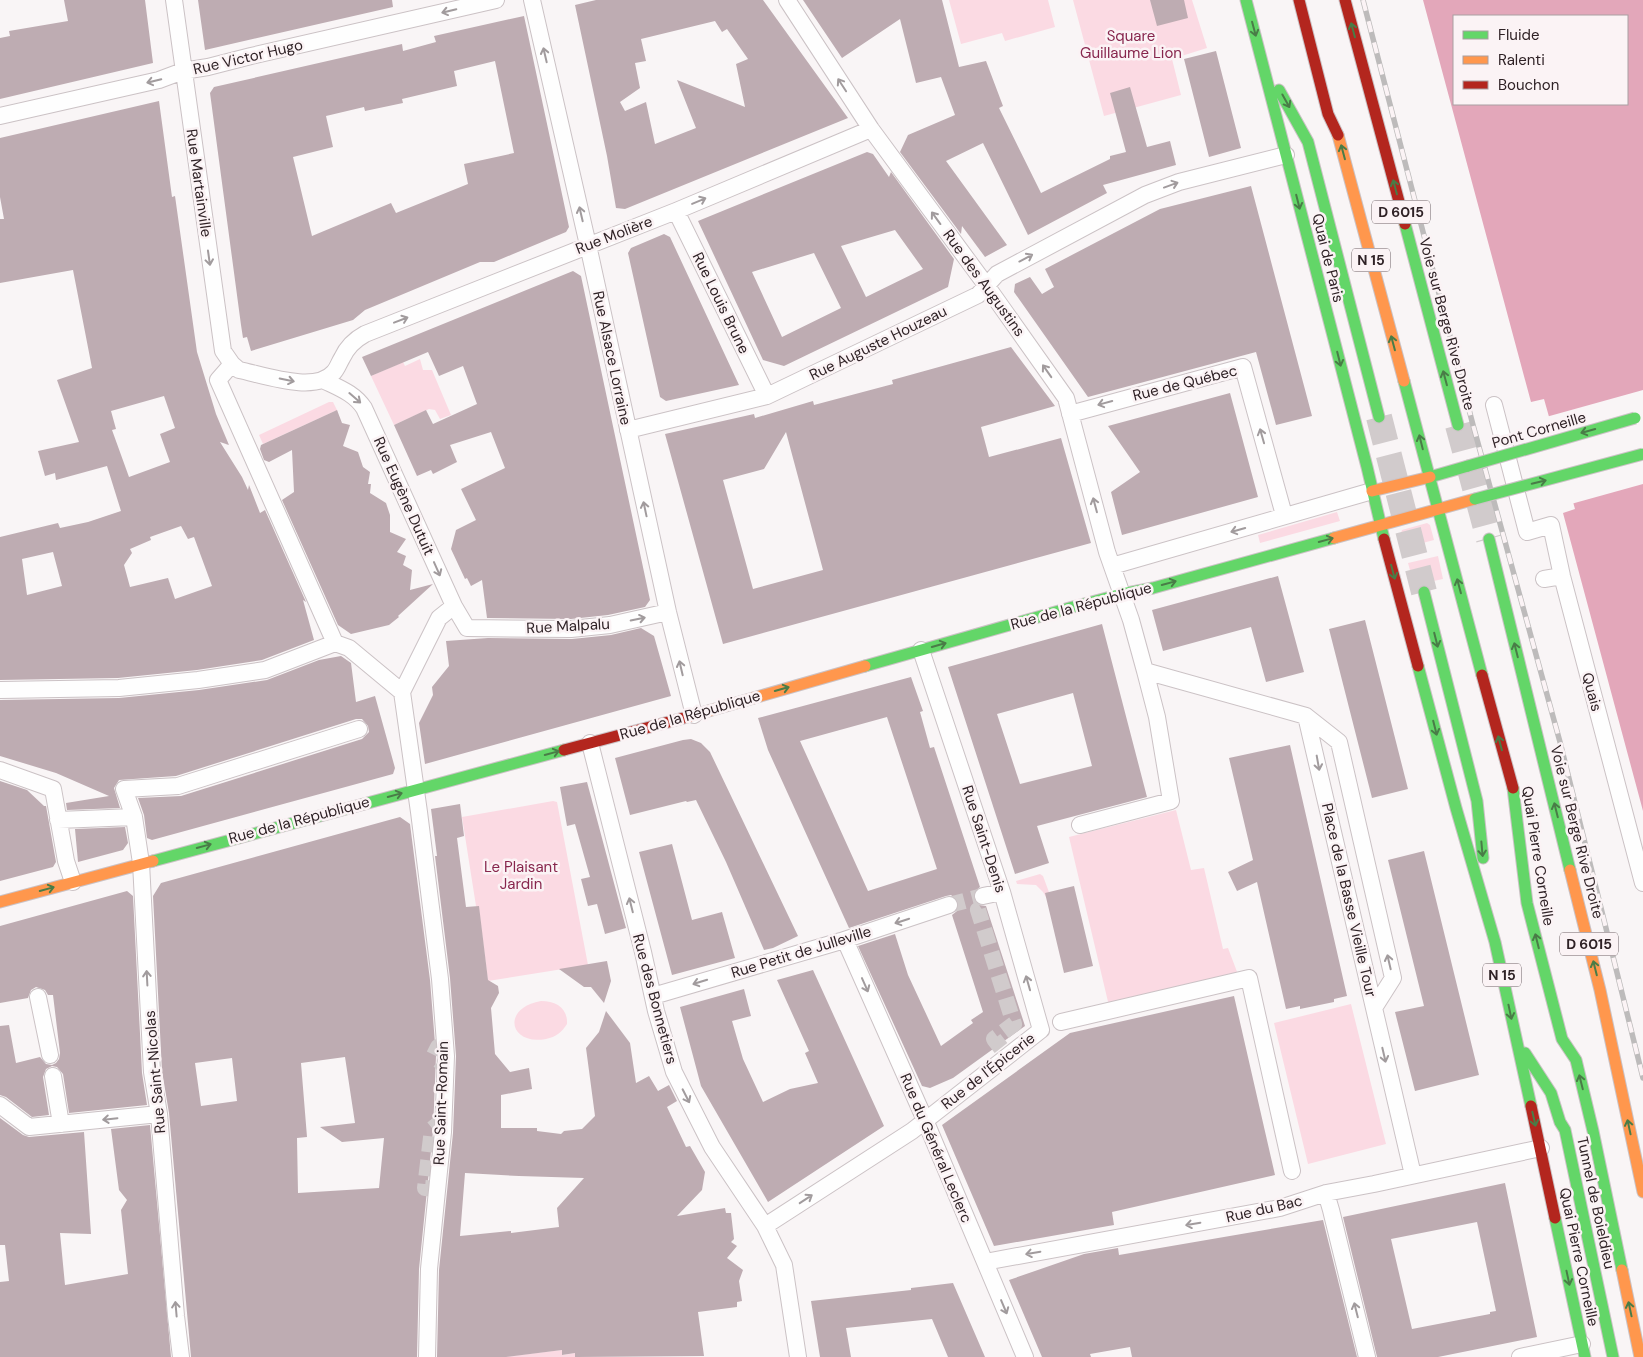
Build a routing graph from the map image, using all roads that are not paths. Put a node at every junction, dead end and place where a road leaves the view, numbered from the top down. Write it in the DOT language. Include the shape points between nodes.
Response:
graph roads {
  1 [pos="174,0"];
  2 [pos="496,0"];
  3 [pos="532,0"];
  4 [pos="787,0"];
  5 [pos="1246,0"];
  6 [pos="1299,0"];
  7 [pos="1345,0"];
  8 [pos="1262,58"];
  9 [pos="183,71"];
  10 [pos="1328,114"];
  11 [pos="0,116"];
  12 [pos="871,129"];
  13 [pos="1327,142"];
  14 [pos="1286,155"];
  15 [pos="676,211"];
  16 [pos="588,245"];
  17 [pos="986,285"];
  18 [pos="235,367"];
  19 [pos="323,380"];
  20 [pos="767,396"];
  21 [pos="1494,405"];
  22 [pos="1070,414"];
  23 [pos="1643,415"];
  24 [pos="1379,417"];
  25 [pos="1458,425"];
  26 [pos="628,430"];
  27 [pos="1643,454"];
  28 [pos="1430,477"];
  29 [pos="1372,491"];
  30 [pos="1438,508"];
  31 [pos="1284,516"];
  32 [pos="1380,524"];
  33 [pos="1489,539"];
  34 [pos="1112,566"];
  35 [pos="1562,576"];
  36 [pos="1544,579"];
  37 [pos="1424,592"];
  38 [pos="1122,594"];
  39 [pos="454,606"];
  40 [pos="668,612"];
  41 [pos="467,628"];
  42 [pos="342,645"];
  43 [pos="921,650"];
  44 [pos="1151,673"];
  45 [pos="0,690"];
  46 [pos="402,692"];
  47 [pos="694,715"];
  48 [pos="1306,716"];
  49 [pos="359,729"];
  50 [pos="590,743"];
  51 [pos="0,770"];
  52 [pos="415,789"];
  53 [pos="134,817"];
  54 [pos="58,820"];
  55 [pos="1080,825"];
  56 [pos="1509,850"];
  57 [pos="141,863"];
  58 [pos="73,882"];
  59 [pos="1643,883"];
  60 [pos="1002,892"];
  61 [pos="983,896"];
  62 [pos="0,902"];
  63 [pos="1527,903"];
  64 [pos="949,905"];
  65 [pos="1488,913"];
  66 [pos="845,940"];
  67 [pos="653,996"];
  68 [pos="38,997"];
  69 [pos="1374,1008"];
  70 [pos="1061,1022"];
  71 [pos="1041,1030"];
  72 [pos="1515,1037"];
  73 [pos="1562,1039"];
  74 [pos="50,1055"];
  75 [pos="1559,1059"];
  76 [pos="53,1076"];
  77 [pos="1562,1090"];
  78 [pos="0,1105"];
  79 [pos="158,1114"];
  80 [pos="926,1120"];
  81 [pos="61,1124"];
  82 [pos="1565,1130"];
  83 [pos="1541,1148"];
  84 [pos="1292,1171"];
  85 [pos="1412,1175"];
  86 [pos="1643,1192"];
  87 [pos="1326,1193"];
  88 [pos="767,1230"];
  89 [pos="985,1262"];
  90 [pos="1584,1350"];
  91 [pos="181,1357"];
  92 [pos="427,1357"];
  93 [pos="798,1357"];
  94 [pos="1025,1357"];
  95 [pos="1367,1357"];
  96 [pos="1520,1357"];
  97 [pos="1613,1357"];
  98 [pos="1640,1357"];
  1 -- 9 [label="street, Rue Martainville"];
  2 -- 9 [label="street, Rue Victor Hugo, one-way"];
  16 -- 3 [label="street, Rue Alsace Lorraine, one-way"];
  12 -- 4 [label="street, Rue des Augustins, one-way"];
  5 -- 8 [label="main road, Quai de Paris, one-way"];
  6 -- 10 [label="main road"];
  25 -- 7 [label="main road, Voie sur Berge Rive Droite / D 6015, one-way"];
  8 -- 14 [label="main road, Quai de Paris"];
  8 -- 24 [label="main road, one-way" via="1308,142"];
  9 -- 11 [label="street, Rue Victor Hugo, one-way" via="159,80"];
  9 -- 18 [label="street, Rue Martainville, one-way" via="220,340 223,351"];
  10 -- 13 [label="main road"];
  28 -- 10 [label="main road, N 15, one-way" via="1339,138"];
  15 -- 12 [label="street, Rue Molière, one-way"];
  17 -- 12 [label="street, Rue des Augustins, one-way"];
  17 -- 14 [label="street, Rue Auguste Houzeau, one-way" via="1005,269 1145,195 1179,182"];
  14 -- 29 [label="main road, Quai de Paris, one-way"];
  15 -- 16 [label="street, Rue Molière"];
  15 -- 20 [label="street, Rue Louis Brune"];
  19 -- 16 [label="street, Rue Molière, one-way" via="334,372 356,338"];
  16 -- 26 [label="street, Rue Alsace Lorraine"];
  17 -- 20 [label="street, Rue Auguste Houzeau" via="978,295"];
  22 -- 17 [label="street, Rue des Augustins, one-way" via="1066,398"];
  18 -- 19 [label="street, one-way" via="301,383"];
  18 -- 42 [label="street" via="218,380"];
  19 -- 39 [label="street, Rue Eugène Dutuit, one-way" via="351,394 364,408"];
  20 -- 26 [label="street, Rue Auguste Houzeau"];
  21 -- 35 [label="street, Quais" via="1526,532 1550,525"];
  31 -- 22 [label="street, Rue de Québec, one-way" via="1243,367"];
  34 -- 22 [label="street, Rue des Augustins, one-way"];
  23 -- 28 [label="main road, Pont Corneille, one-way, bridge"];
  40 -- 26 [label="street, Rue Alsace Lorraine, one-way"];
  30 -- 27 [label="main road, Rue de la République, one-way, bridge"];
  28 -- 29 [label="main road, Pont Corneille"];
  28 -- 30 [label="main road, Quai Pierre Corneille / N 15"];
  29 -- 31 [label="street, Rue de la République"];
  29 -- 32 [label="main road, Quai de Paris"];
  30 -- 32 [label="main road, Rue de la République"];
  63 -- 30 [label="main road, Quai Pierre Corneille, one-way" via="1513,790"];
  31 -- 34 [label="street, Rue de la République, one-way"];
  38 -- 32 [label="main road, Rue de la République, one-way"];
  32 -- 65 [label="main road, Quai Pierre Corneille, one-way" via="1456,808"];
  86 -- 33 [label="main road, Voie sur Berge Rive Droite / D 6015, one-way" via="1600,990"];
  34 -- 38 [label="street, Rue des Augustins"];
  35 -- 36 [label="street"];
  35 -- 59 [label="street, Quais"];
  37 -- 65 [label="main road, one-way" via="1478,801"];
  43 -- 38 [label="main road, Rue de la République, one-way"];
  38 -- 44 [label="street, Rue des Augustins"];
  39 -- 41 [label="street, Rue Eugène Dutuit"];
  39 -- 46 [label="street" via="439,618"];
  41 -- 40 [label="street, Rue Malpalu, one-way" via="571,629"];
  47 -- 40 [label="street, Rue Alsace Lorraine, one-way"];
  42 -- 45 [label="street" via="265,670 198,680 119,688"];
  42 -- 46 [label="street"];
  47 -- 43 [label="main road, Rue de la République, one-way"];
  43 -- 60 [label="street, Rue Saint-Denis"];
  44 -- 48 [label="street, Place de la Basse Vieille Tour"];
  44 -- 55 [label="street, Rue des Augustins" via="1171,801"];
  46 -- 52 [label="street, Rue Saint-Romain"];
  47 -- 50 [label="main road, Rue de la République"];
  48 -- 69 [label="street, Place de la Basse Vieille Tour, one-way"];
  69 -- 48 [label="street, Place de la Basse Vieille Tour, one-way" via="1393,978 1361,833 1339,742"];
  49 -- 53 [label="street, Rue Saint-Nicolas" via="178,786 124,789"];
  52 -- 50 [label="main road, Rue de la République, one-way"];
  67 -- 50 [label="street, Rue des Bonnetiers, one-way"];
  51 -- 54 [label="street" via="53,789"];
  57 -- 52 [label="main road, Rue de la République, one-way"];
  52 -- 92 [label="street, Rue Saint-Romain" via="440,979 446,1056 429,1269"];
  53 -- 54 [label="street"];
  53 -- 57 [label="street, Rue Saint-Nicolas"];
  54 -- 58 [label="street"];
  56 -- 63 [label="main road, D 6015"];
  57 -- 58 [label="main road, Rue de la République"];
  79 -- 57 [label="street, Rue Saint-Nicolas, one-way" via="152,1072"];
  62 -- 58 [label="main road, Rue de la République, one-way"];
  60 -- 61 [label="street"];
  71 -- 60 [label="street, Rue Saint-Denis, one-way"];
  73 -- 63 [label="main road, Quai Pierre Corneille / D 6015, one-way"];
  64 -- 66 [label="street, Rue Petit de Julleville, one-way"];
  65 -- 72 [label="main road, Quai Pierre Corneille / N 15, one-way"];
  66 -- 67 [label="street, Rue Petit de Julleville, one-way"];
  66 -- 80 [label="street, Rue du Général Leclerc, one-way"];
  67 -- 88 [label="street, Rue des Bonnetiers, one-way" via="674,1072 712,1147"];
  68 -- 74 [label="street"];
  69 -- 85 [label="street, one-way"];
  70 -- 84 [label="street" via="1249,978"];
  71 -- 80 [label="street, Rue de l'Épicerie"];
  72 -- 82 [label="main road, Tunnel de Boieldieu" via="1551,1093"];
  72 -- 83 [label="main road, Quai Pierre Corneille, one-way"];
  73 -- 75 [label="main road, D 6015"];
  98 -- 73 [label="main road, Quai Pierre Corneille / D 6015, one-way" via="1594,1131 1576,1060"];
  76 -- 81 [label="street"];
  77 -- 82 [label="main road"];
  78 -- 81 [label="street" via="29,1127"];
  79 -- 81 [label="street, one-way"];
  91 -- 79 [label="street, Rue Saint-Nicolas, one-way"];
  88 -- 80 [label="street, Rue de l'Épicerie, one-way"];
  80 -- 89 [label="street, Rue du Général Leclerc"];
  82 -- 97 [label="main road, Tunnel de Boieldieu"];
  83 -- 85 [label="street, Rue du Bac"];
  83 -- 90 [label="main road, Quai Pierre Corneille, one-way"];
  85 -- 87 [label="street, Rue du Bac"];
  87 -- 89 [label="street, Rue du Bac, one-way" via="1280,1208"];
  95 -- 87 [label="street, one-way"];
  88 -- 93 [label="street, Rue des Bonnetiers" via="784,1265"];
  89 -- 94 [label="street, Rue du Général Leclerc, one-way"];
  90 -- 96 [label="street"];
}
